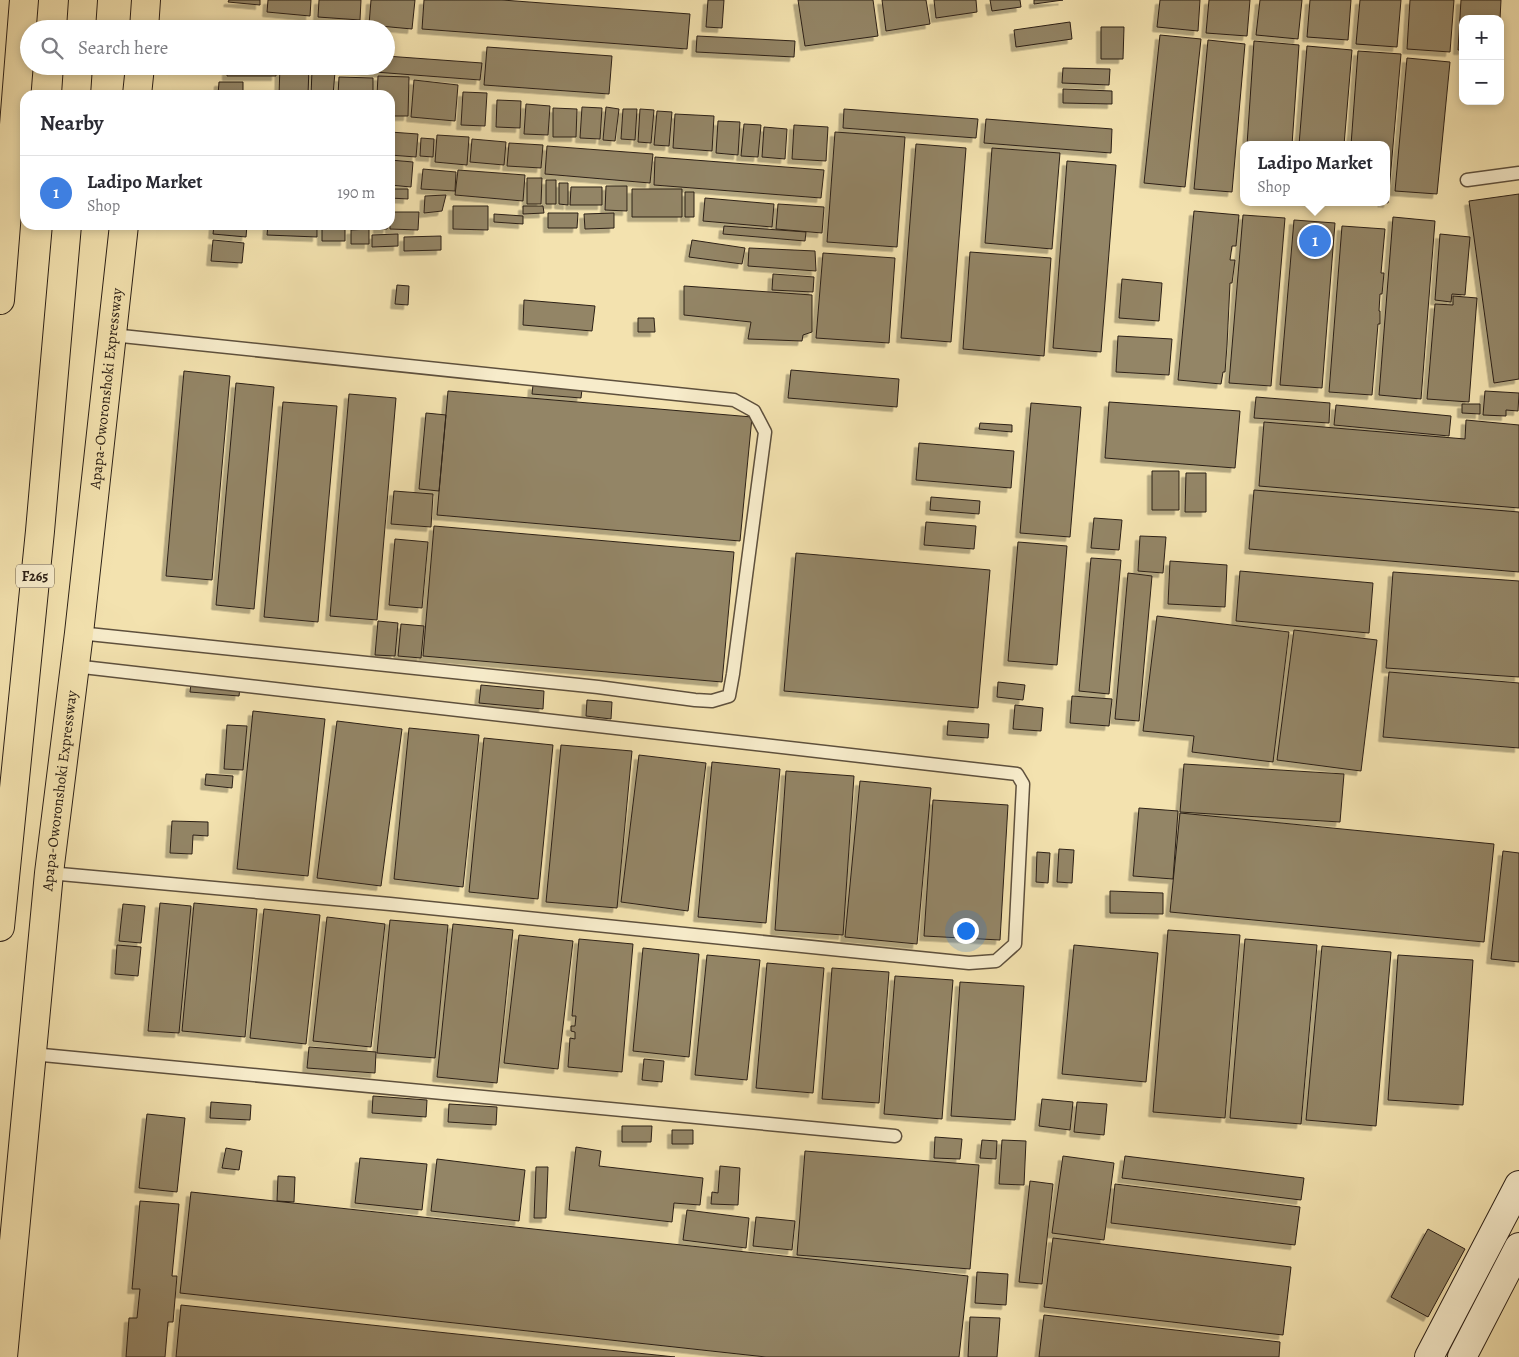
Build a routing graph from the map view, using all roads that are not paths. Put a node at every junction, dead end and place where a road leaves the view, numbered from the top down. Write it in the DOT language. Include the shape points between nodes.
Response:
graph roads {
  1 [pos="24,0"];
  2 [pos="83,0"];
  3 [pos="146,0"];
  4 [pos="22,20"];
  5 [pos="82,20"];
  6 [pos="145,20"];
  7 [pos="20,50"];
  8 [pos="77,75"];
  9 [pos="139,75"];
  10 [pos="76,90"];
  11 [pos="138,90"];
  12 [pos="1519,173"];
  13 [pos="1467,180"];
  14 [pos="67,230"];
  15 [pos="123,230"];
  16 [pos="0,300"];
  17 [pos="112,335"];
  18 [pos="79,633"];
  19 [pos="74,666"];
  20 [pos="50,873"];
  21 [pos="0,927"];
  22 [pos="32,1054"];
  23 [pos="895,1136"];
  24 [pos="1519,1185"];
  25 [pos="1519,1248"];
  26 [pos="3,1357"];
  27 [pos="1429,1357"];
  28 [pos="1462,1357"];
  1 -- 4 [label="main road"];
  2 -- 5 [label="main road"];
  3 -- 6 [label="main road"];
  7 -- 16 [label="main road"];
  8 -- 10 [label="main road"];
  9 -- 11 [label="main road"];
  12 -- 13 [label="lane"];
  14 -- 21 [label="main road, F265"];
  15 -- 17 [label="main road, Apapa-Oworonshoki Expressway"];
  17 -- 18 [label="main road, Apapa-Oworonshoki Expressway"];
  17 -- 18 [label="lane" via="734,400 754,412 765,432 728,696 712,701"];
  18 -- 19 [label="main road, Apapa-Oworonshoki Expressway"];
  19 -- 20 [label="main road, Apapa-Oworonshoki Expressway"];
  19 -- 20 [label="lane" via="1017,774 1023,784 1015,944 996,961 970,963"];
  20 -- 22 [label="main road, Apapa-Oworonshoki Expressway"];
  22 -- 23 [label="lane"];
  22 -- 26 [label="main road, Apapa-Oworonshoki Expressway"];
  24 -- 27 [label="street"];
  25 -- 28 [label="street"];
}
